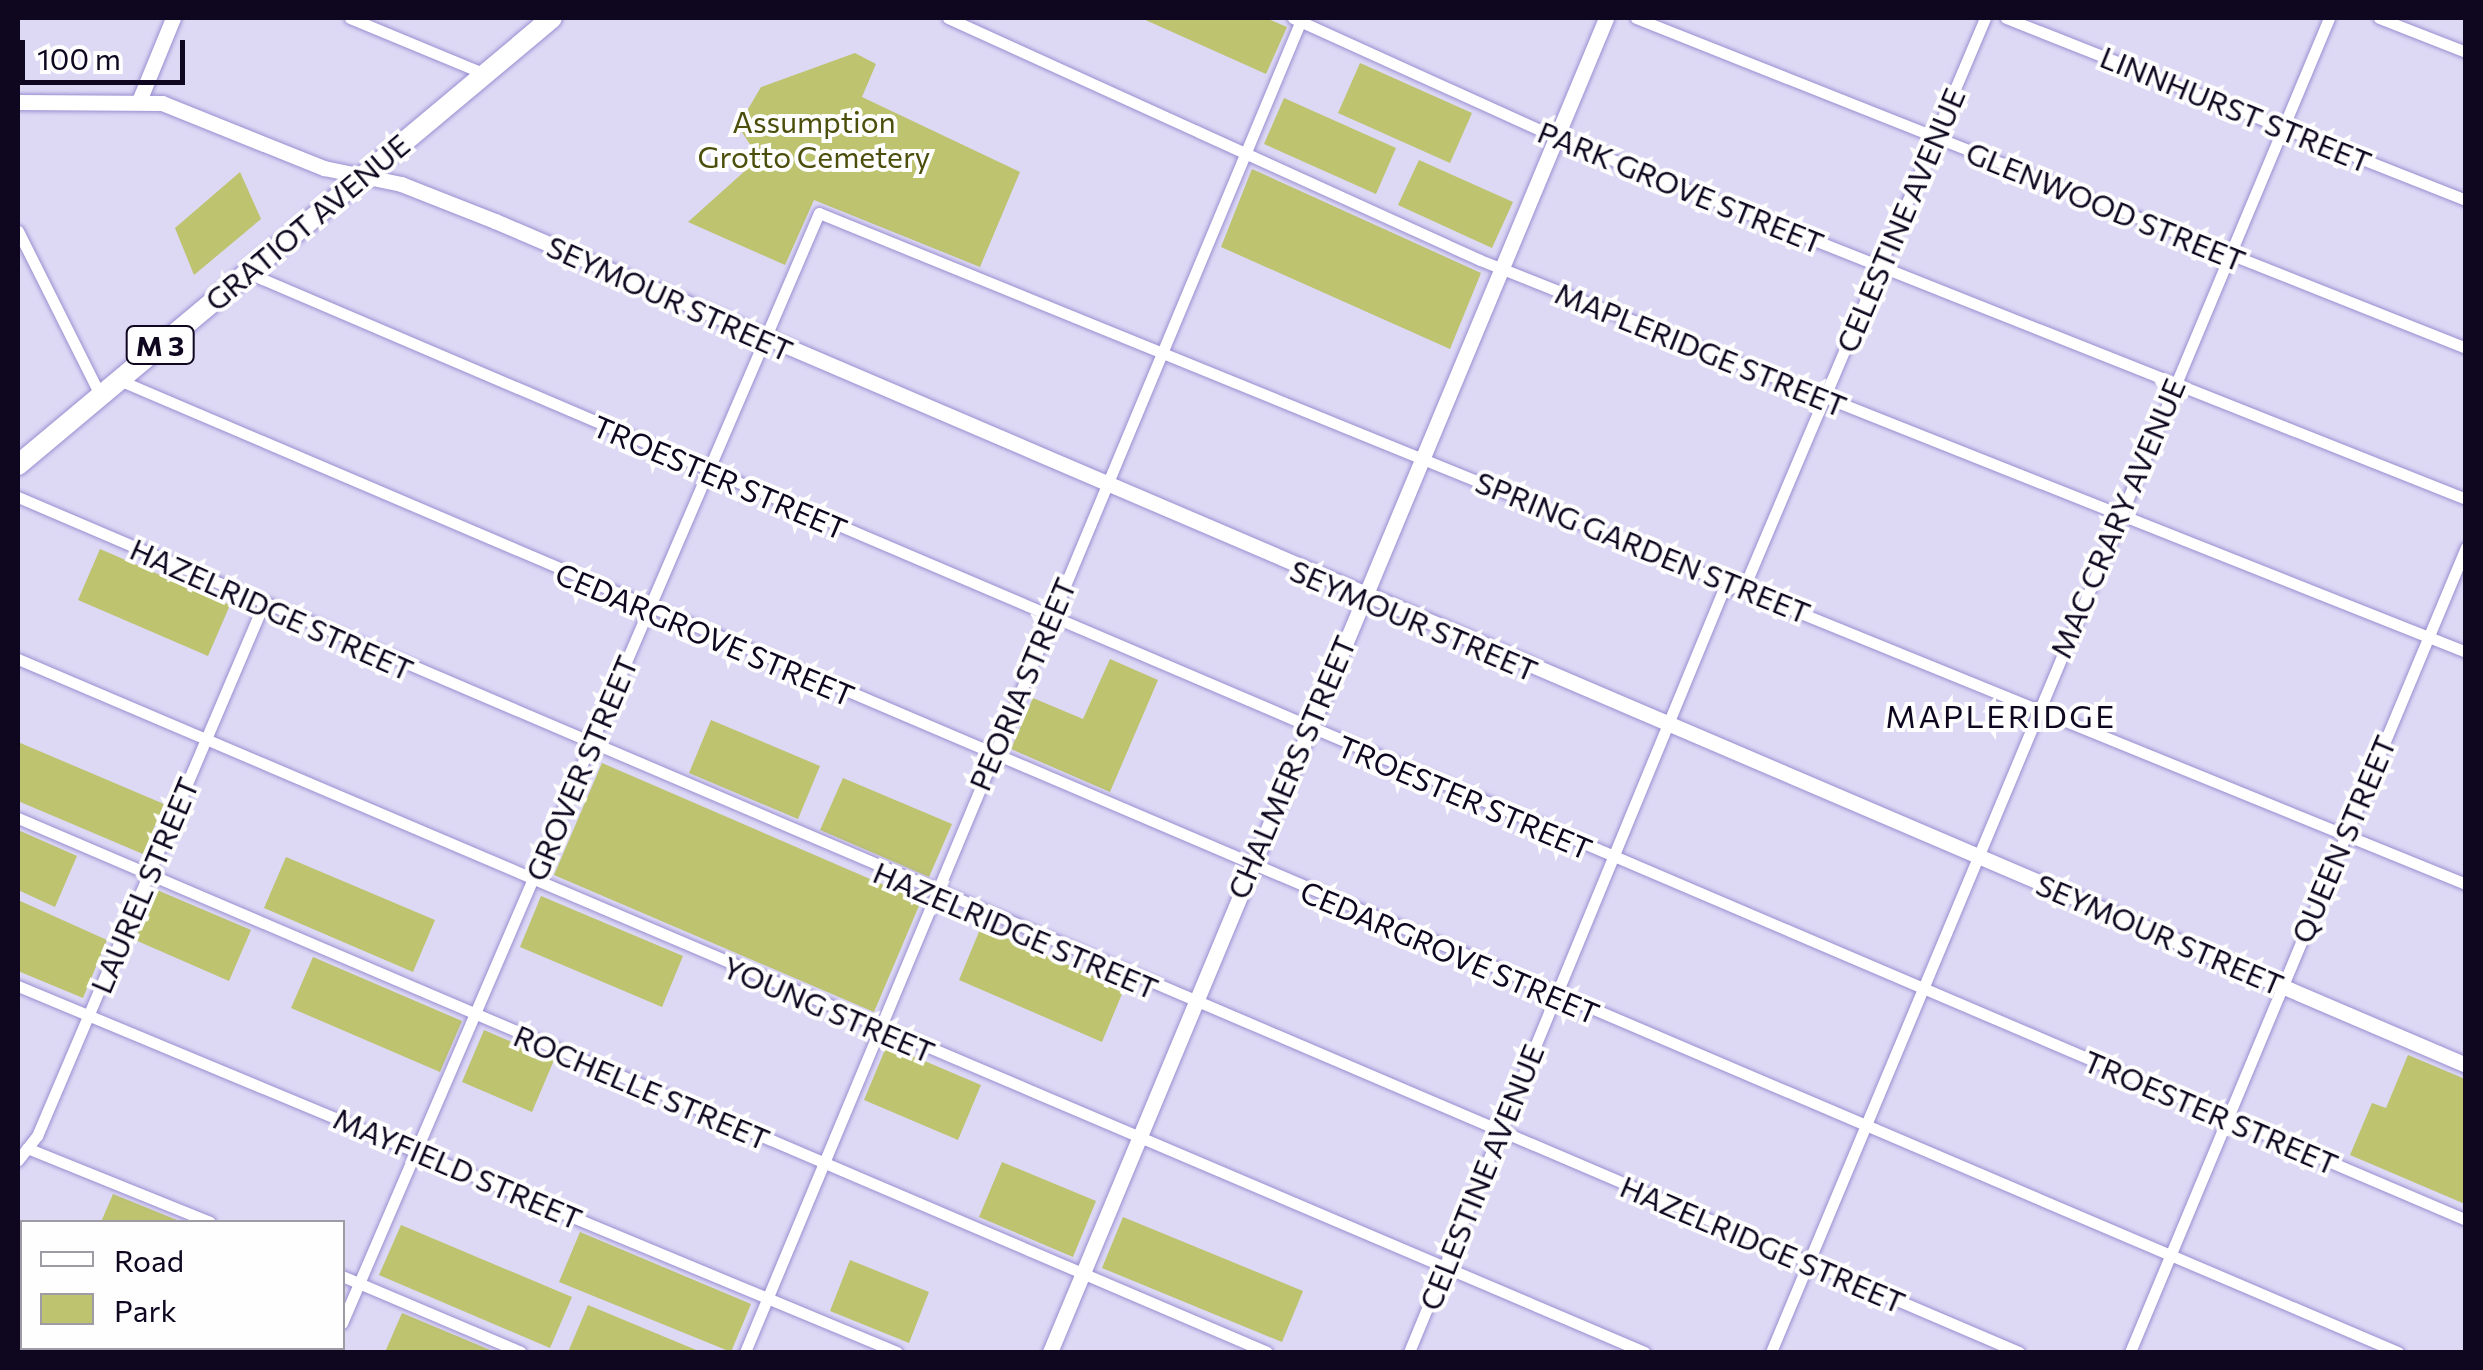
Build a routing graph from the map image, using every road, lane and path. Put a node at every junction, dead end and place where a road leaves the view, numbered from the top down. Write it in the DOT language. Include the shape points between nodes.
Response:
graph roads {
  1 [pos="172,18"];
  2 [pos="350,18"];
  3 [pos="552,18"];
  4 [pos="948,18"];
  5 [pos="1606,18"];
  6 [pos="1636,18"];
  7 [pos="1986,18"];
  8 [pos="2006,18"];
  9 [pos="2329,18"];
  10 [pos="2379,18"];
  11 [pos="1299,19"];
  12 [pos="2466,52"];
  13 [pos="484,74"];
  14 [pos="138,100"];
  15 [pos="18,102"];
  16 [pos="2282,127"];
  17 [pos="1555,137"];
  18 [pos="1935,138"];
  19 [pos="1245,152"];
  20 [pos="362,176"];
  21 [pos="2466,200"];
  22 [pos="819,214"];
  23 [pos="18,231"];
  24 [pos="2228,254"];
  25 [pos="1880,267"];
  26 [pos="1500,268"];
  27 [pos="246,272"];
  28 [pos="764,340"];
  29 [pos="2466,348"];
  30 [pos="1162,350"];
  31 [pos="118,380"];
  32 [pos="2174,383"];
  33 [pos="100,395"];
  34 [pos="1824,399"];
  35 [pos="1420,456"];
  36 [pos="18,465"];
  37 [pos="708,472"];
  38 [pos="1104,488"];
  39 [pos="18,497"];
  40 [pos="2466,498"];
  41 [pos="2118,515"];
  42 [pos="2466,547"];
  43 [pos="1735,586"];
  44 [pos="1361,599"];
  45 [pos="262,606"];
  46 [pos="649,610"];
  47 [pos="1049,620"];
  48 [pos="2427,637"];
  49 [pos="2466,652"];
  50 [pos="18,658"];
  51 [pos="2036,708"];
  52 [pos="1667,726"];
  53 [pos="1306,731"];
  54 [pos="205,740"];
  55 [pos="590,746"];
  56 [pos="992,757"];
  57 [pos="18,818"];
  58 [pos="2345,834"];
  59 [pos="1976,855"];
  60 [pos="1612,859"];
  61 [pos="1250,868"];
  62 [pos="148,874"];
  63 [pos="533,881"];
  64 [pos="2466,884"];
  65 [pos="935,895"];
  66 [pos="18,986"];
  67 [pos="2282,986"];
  68 [pos="1921,988"];
  69 [pos="1556,996"];
  70 [pos="1193,1006"];
  71 [pos="88,1015"];
  72 [pos="476,1015"];
  73 [pos="878,1030"];
  74 [pos="2466,1065"];
  75 [pos="2227,1118"];
  76 [pos="1865,1125"];
  77 [pos="1499,1134"];
  78 [pos="1137,1141"];
  79 [pos="28,1148"];
  80 [pos="418,1149"];
  81 [pos="18,1160"];
  82 [pos="822,1164"];
  83 [pos="205,1220"];
  84 [pos="2466,1220"];
  85 [pos="2171,1255"];
  86 [pos="1808,1262"];
  87 [pos="1444,1269"];
  88 [pos="1082,1275"];
  89 [pos="345,1277"];
  90 [pos="359,1283"];
  91 [pos="767,1299"];
  92 [pos="345,1316"];
  93 [pos="521,1352"];
  94 [pos="745,1352"];
  95 [pos="897,1352"];
  96 [pos="1050,1352"];
  97 [pos="1268,1352"];
  98 [pos="1409,1352"];
  99 [pos="1644,1352"];
  100 [pos="1770,1352"];
  101 [pos="2019,1352"];
  102 [pos="2130,1352"];
  103 [pos="2398,1352"];
  1 -- 14 [label="street"];
  2 -- 13 [label="street"];
  3 -- 13 [label="main road, GRATIOT AVENUE / M 3"];
  4 -- 19 [label="street, MAPLERIDGE STREET"];
  5 -- 17 [label="street, CHALMERS STREET"];
  6 -- 18 [label="street, GLENWOOD STREET"];
  7 -- 18 [label="street, CELESTINE AVENUE"];
  8 -- 16 [label="street, LINNHURST STREET"];
  9 -- 16 [label="street, MAC CRARY AVENUE"];
  10 -- 12 [label="street"];
  11 -- 17 [label="street, PARK GROVE STREET"];
  11 -- 19 [label="street, PEORIA STREET"];
  13 -- 20 [label="main road, GRATIOT AVENUE / M 3"];
  14 -- 15 [label="street, SEYMOUR STREET"];
  14 -- 20 [label="street, SEYMOUR STREET"];
  16 -- 21 [label="street, LINNHURST STREET"];
  16 -- 24 [label="street, MAC CRARY AVENUE"];
  17 -- 25 [label="street, PARK GROVE STREET"];
  17 -- 26 [label="street, CHALMERS STREET"];
  18 -- 24 [label="street, GLENWOOD STREET"];
  18 -- 25 [label="street, CELESTINE AVENUE"];
  19 -- 26 [label="street, MAPLERIDGE STREET"];
  19 -- 30 [label="street, PEORIA STREET"];
  20 -- 27 [label="main road, GRATIOT AVENUE / M 3"];
  20 -- 28 [label="street, SEYMOUR STREET" via="495,220"];
  22 -- 28 [label="street, GROVER STREET"];
  22 -- 30 [label="street, SPRING GARDEN STREET"];
  23 -- 33 [label="street"];
  24 -- 29 [label="street, GLENWOOD STREET"];
  24 -- 32 [label="street, MAC CRARY AVENUE"];
  25 -- 32 [label="street, PARK GROVE STREET"];
  25 -- 34 [label="street, CELESTINE AVENUE"];
  26 -- 34 [label="street, MAPLERIDGE STREET"];
  26 -- 35 [label="street, CHALMERS STREET"];
  27 -- 31 [label="main road, GRATIOT AVENUE / M 3"];
  27 -- 37 [label="street, TROESTER STREET"];
  28 -- 37 [label="street, GROVER STREET"];
  28 -- 38 [label="street, SEYMOUR STREET"];
  30 -- 35 [label="street, SPRING GARDEN STREET"];
  30 -- 38 [label="street, PEORIA STREET"];
  31 -- 33 [label="main road, GRATIOT AVENUE / M 3"];
  31 -- 46 [label="street, CEDARGROVE STREET"];
  32 -- 40 [label="street, PARK GROVE STREET"];
  32 -- 41 [label="street, MAC CRARY AVENUE"];
  33 -- 36 [label="main road, GRATIOT AVENUE / M 3"];
  34 -- 41 [label="street, MAPLERIDGE STREET"];
  34 -- 43 [label="street, CELESTINE AVENUE" via="1748,578"];
  35 -- 43 [label="street, SPRING GARDEN STREET"];
  35 -- 44 [label="street, CHALMERS STREET"];
  37 -- 46 [label="street, GROVER STREET"];
  37 -- 47 [label="street, TROESTER STREET"];
  38 -- 44 [label="street, SEYMOUR STREET"];
  38 -- 47 [label="street, PEORIA STREET"];
  39 -- 45 [label="street, HAZELRIDGE STREET"];
  41 -- 48 [label="street, MAPLERIDGE STREET"];
  41 -- 51 [label="street, MAC CRARY AVENUE"];
  42 -- 48 [label="street, QUEEN STREET"];
  43 -- 51 [label="street, SPRING GARDEN STREET"];
  43 -- 52 [label="street, CELESTINE AVENUE" via="1722,593"];
  44 -- 52 [label="street, SEYMOUR STREET"];
  44 -- 53 [label="street, CHALMERS STREET"];
  45 -- 54 [label="street, LAUREL STREET"];
  45 -- 55 [label="street, HAZELRIDGE STREET"];
  46 -- 55 [label="street, GROVER STREET"];
  46 -- 56 [label="street, CEDARGROVE STREET"];
  47 -- 53 [label="street, TROESTER STREET"];
  47 -- 56 [label="street, PEORIA STREET"];
  48 -- 49 [label="street, MAPLERIDGE STREET"];
  48 -- 58 [label="street, QUEEN STREET"];
  50 -- 54 [label="street, YOUNG STREET"];
  51 -- 58 [label="street, SPRING GARDEN STREET"];
  51 -- 59 [label="street, MAC CRARY AVENUE"];
  52 -- 59 [label="street, SEYMOUR STREET"];
  52 -- 60 [label="street, CELESTINE AVENUE"];
  53 -- 60 [label="street, TROESTER STREET"];
  53 -- 61 [label="street, CHALMERS STREET"];
  54 -- 62 [label="street, LAUREL STREET"];
  54 -- 63 [label="street, YOUNG STREET"];
  55 -- 63 [label="street, GROVER STREET"];
  55 -- 65 [label="street, HAZELRIDGE STREET"];
  56 -- 61 [label="street, CEDARGROVE STREET"];
  56 -- 65 [label="street, PEORIA STREET"];
  57 -- 62 [label="street, ROCHELLE STREET"];
  58 -- 64 [label="street, SPRING GARDEN STREET"];
  58 -- 67 [label="street, QUEEN STREET"];
  59 -- 67 [label="street, SEYMOUR STREET"];
  59 -- 68 [label="street, MAC CRARY AVENUE"];
  60 -- 68 [label="street, TROESTER STREET"];
  60 -- 69 [label="street, CELESTINE AVENUE"];
  61 -- 69 [label="street, CEDARGROVE STREET"];
  61 -- 70 [label="street, CHALMERS STREET"];
  62 -- 71 [label="street, LAUREL STREET"];
  62 -- 72 [label="street, ROCHELLE STREET"];
  63 -- 72 [label="street, GROVER STREET"];
  63 -- 73 [label="street, YOUNG STREET"];
  65 -- 70 [label="street, HAZELRIDGE STREET"];
  65 -- 73 [label="street, PEORIA STREET"];
  66 -- 71 [label="street, MAYFIELD STREET"];
  67 -- 74 [label="street, SEYMOUR STREET"];
  67 -- 75 [label="street, QUEEN STREET"];
  68 -- 75 [label="street, TROESTER STREET"];
  68 -- 76 [label="street, MAC CRARY AVENUE"];
  69 -- 76 [label="street, CEDARGROVE STREET"];
  69 -- 77 [label="street, CELESTINE AVENUE"];
  70 -- 77 [label="street, HAZELRIDGE STREET"];
  70 -- 78 [label="street, CHALMERS STREET"];
  71 -- 79 [label="street, LAUREL STREET"];
  71 -- 80 [label="street, MAYFIELD STREET"];
  72 -- 80 [label="street, GROVER STREET"];
  72 -- 82 [label="street, ROCHELLE STREET"];
  73 -- 78 [label="street, YOUNG STREET"];
  73 -- 82 [label="street, PEORIA STREET"];
  75 -- 84 [label="street, TROESTER STREET"];
  75 -- 85 [label="street, QUEEN STREET"];
  76 -- 85 [label="street, CEDARGROVE STREET"];
  76 -- 86 [label="street, MAC CRARY AVENUE"];
  77 -- 86 [label="street, HAZELRIDGE STREET"];
  77 -- 87 [label="street, CELESTINE AVENUE"];
  78 -- 87 [label="street, YOUNG STREET"];
  78 -- 88 [label="street, CHALMERS STREET"];
  79 -- 81 [label="street, LAUREL STREET"];
  79 -- 83 [label="street"];
  80 -- 90 [label="street, GROVER STREET"];
  80 -- 91 [label="street, MAYFIELD STREET"];
  82 -- 88 [label="street, ROCHELLE STREET"];
  82 -- 91 [label="street, PEORIA STREET"];
  85 -- 102 [label="street, QUEEN STREET"];
  85 -- 103 [label="street, CEDARGROVE STREET"];
  86 -- 100 [label="street, MAC CRARY AVENUE"];
  86 -- 101 [label="street, HAZELRIDGE STREET"];
  87 -- 98 [label="street, CELESTINE AVENUE"];
  87 -- 99 [label="street, YOUNG STREET"];
  88 -- 96 [label="street, CHALMERS STREET"];
  88 -- 97 [label="street, ROCHELLE STREET"];
  89 -- 90 [label="street"];
  90 -- 92 [label="street, GROVER STREET"];
  90 -- 93 [label="street"];
  91 -- 94 [label="street, PEORIA STREET"];
  91 -- 95 [label="street, MAYFIELD STREET"];
}
